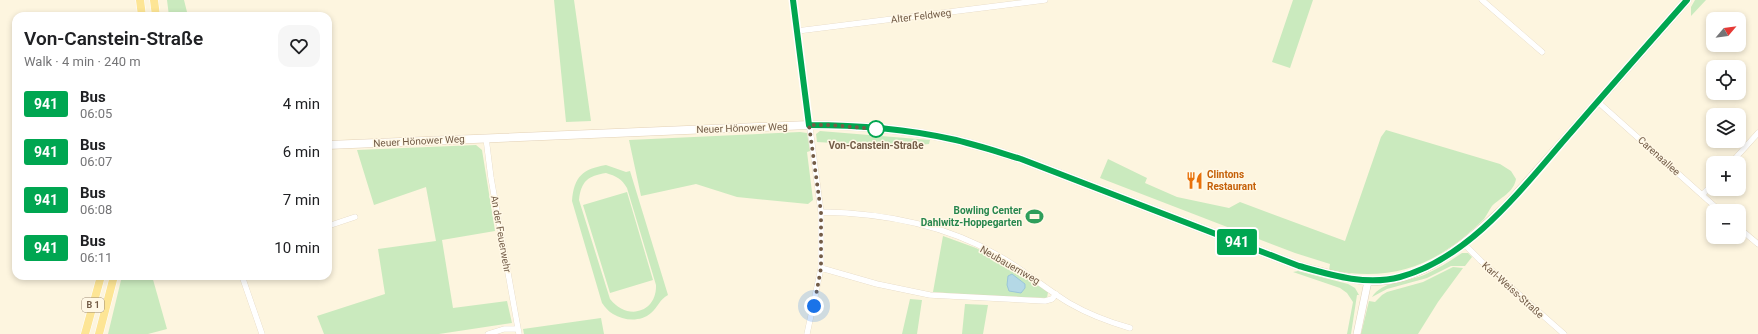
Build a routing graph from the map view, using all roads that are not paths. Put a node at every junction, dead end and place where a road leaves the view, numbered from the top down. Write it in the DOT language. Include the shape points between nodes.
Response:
graph roads {
  1 [pos="140,0"];
  2 [pos="154,0"];
  3 [pos="793,0"];
  4 [pos="1045,0"];
  5 [pos="1482,0"];
  6 [pos="1687,0"];
  7 [pos="142,12"];
  8 [pos="156,12"];
  9 [pos="797,31"];
  10 [pos="1542,52"];
  11 [pos="1598,102"];
  12 [pos="809,125"];
  13 [pos="1758,133"];
  14 [pos="486,138"];
  15 [pos="332,145"];
  16 [pos="1737,156"];
  17 [pos="1706,191"];
  18 [pos="1702,195"];
  19 [pos="1712,204"];
  20 [pos="821,212"];
  21 [pos="355,217"];
  22 [pos="332,225"];
  23 [pos="1746,234"];
  24 [pos="1464,244"];
  25 [pos="1758,244"];
  26 [pos="821,268"];
  27 [pos="100,280"];
  28 [pos="113,280"];
  29 [pos="243,280"];
  30 [pos="1368,281"];
  31 [pos="1056,294"];
  32 [pos="1130,328"];
  33 [pos="518,332"];
  34 [pos="85,334"];
  35 [pos="98,334"];
  36 [pos="262,334"];
  37 [pos="488,334"];
  38 [pos="807,334"];
  39 [pos="1357,334"];
  40 [pos="1564,334"];
  1 -- 7 [label="main road"];
  2 -- 8 [label="main road"];
  3 -- 9 [label="street"];
  4 -- 9 [label="street, Alter Feldweg"];
  5 -- 10 [label="street"];
  6 -- 11 [label="main road, Neuer Hönower Weg"];
  9 -- 12 [label="street"];
  11 -- 18 [label="street, Carenaallee"];
  11 -- 24 [label="main road, Neuer Hönower Weg" via="1506,206"];
  12 -- 14 [label="main road, Neuer Hönower Weg"];
  12 -- 20 [label="street"];
  12 -- 30 [label="main road, Neuer Hönower Weg" via="925,134 980,146 1021,159 1299,266"];
  13 -- 16 [label="street"];
  14 -- 15 [label="main road, Neuer Hönower Weg"];
  14 -- 33 [label="street, An der Feuerwehr"];
  17 -- 18 [label="street"];
  18 -- 19 [label="street, Carenaallee"];
  20 -- 26 [label="street"];
  20 -- 31 [label="street, Neubauernweg" via="856,212 886,217 953,235 1000,257"];
  21 -- 22 [label="street"];
  23 -- 25 [label="street"];
  24 -- 30 [label="main road, Neuer Hönower Weg" via="1415,272"];
  24 -- 40 [label="street, Karl-Weiss-Straße"];
  26 -- 31 [label="street, Neubauernweg" via="877,284 930,295 1045,301 1052,299"];
  26 -- 38 [label="street"];
  27 -- 34 [label="main road, B 1"];
  28 -- 35 [label="main road, B 1"];
  29 -- 36 [label="street"];
  30 -- 39 [label="street"];
  31 -- 32 [label="street, Neubauernweg" via="1088,312"];
  33 -- 37 [label="street, An der Feuerwehr" via="504,329"];
}
